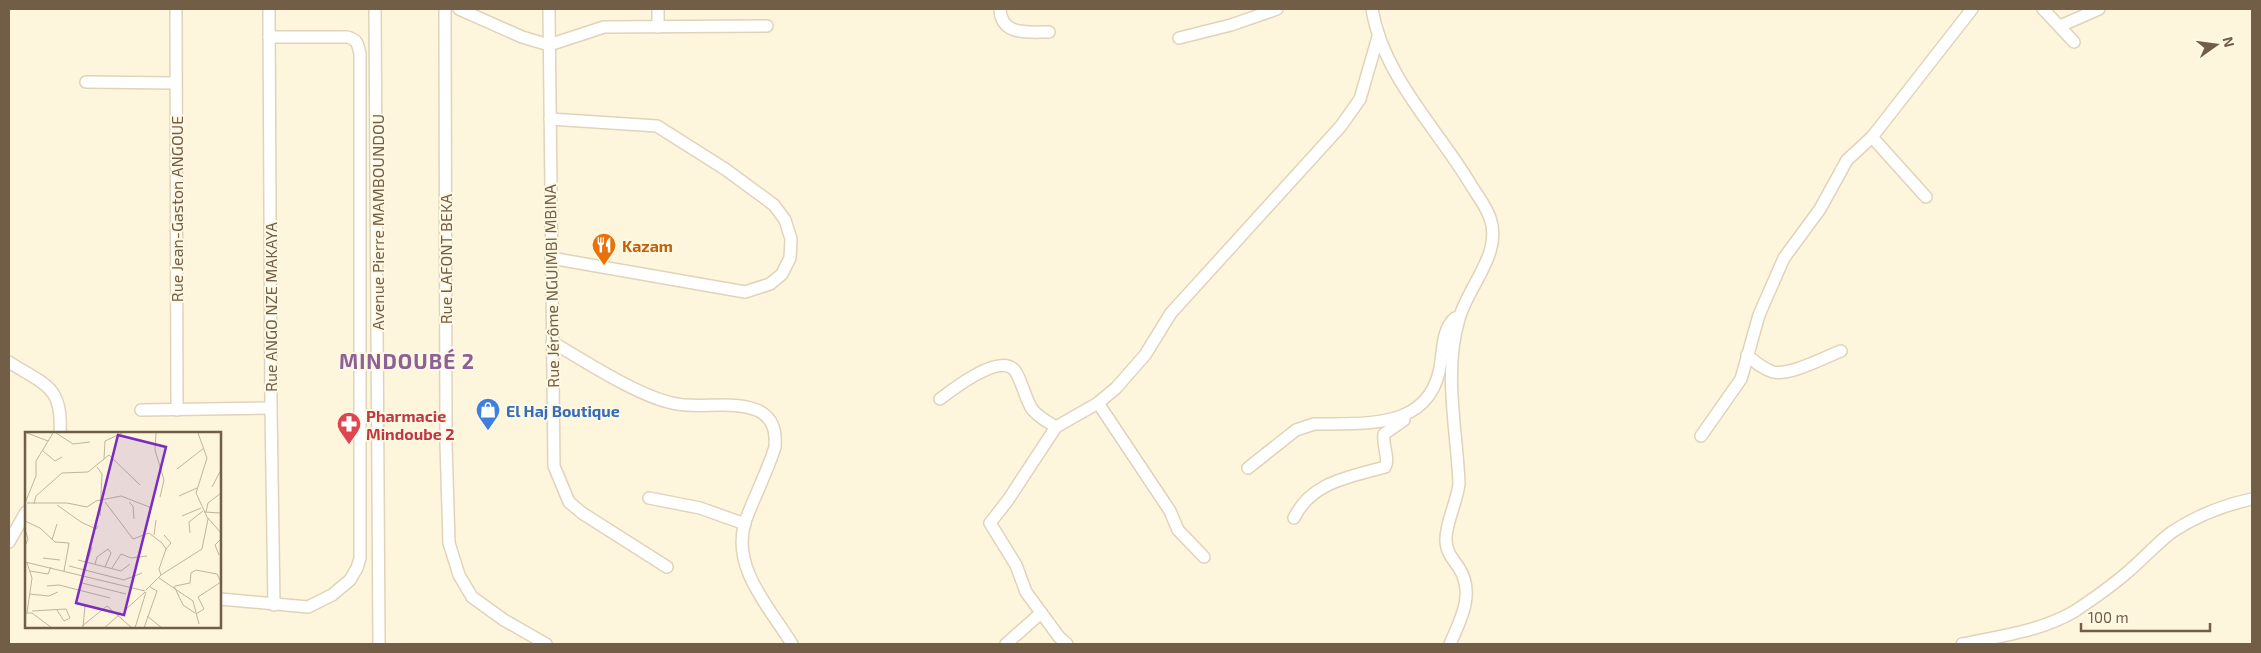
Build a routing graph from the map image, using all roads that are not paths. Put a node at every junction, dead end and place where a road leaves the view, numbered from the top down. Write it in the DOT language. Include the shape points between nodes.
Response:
graph roads {
  1 [pos="176,9"];
  2 [pos="269,9"];
  3 [pos="375,9"];
  4 [pos="445,9"];
  5 [pos="459,9"];
  6 [pos="549,9"];
  7 [pos="658,9"];
  8 [pos="1000,9"];
  9 [pos="1277,9"];
  10 [pos="1372,9"];
  11 [pos="1972,9"];
  12 [pos="2043,9"];
  13 [pos="2099,9"];
  14 [pos="767,26"];
  15 [pos="2060,26"];
  16 [pos="658,27"];
  17 [pos="1049,32"];
  18 [pos="269,37"];
  19 [pos="1378,37"];
  20 [pos="1179,38"];
  21 [pos="2074,42"];
  22 [pos="549,45"];
  23 [pos="86,82"];
  24 [pos="175,83"];
  25 [pos="550,119"];
  26 [pos="1872,137"];
  27 [pos="1926,197"];
  28 [pos="551,258"];
  29 [pos="1460,314"];
  30 [pos="552,342"];
  31 [pos="1841,350"];
  32 [pos="1747,354"];
  33 [pos="9,362"];
  34 [pos="940,398"];
  35 [pos="1098,402"];
  36 [pos="271,408"];
  37 [pos="142,410"];
  38 [pos="177,410"];
  39 [pos="1404,416"];
  40 [pos="1056,428"];
  41 [pos="60,432"];
  42 [pos="1701,436"];
  43 [pos="1248,468"];
  44 [pos="649,498"];
  45 [pos="2252,499"];
  46 [pos="25,514"];
  47 [pos="1294,518"];
  48 [pos="745,524"];
  49 [pos="9,542"];
  50 [pos="1204,557"];
  51 [pos="667,567"];
  52 [pos="221,599"];
  53 [pos="274,605"];
  54 [pos="1041,613"];
  55 [pos="379,644"];
  56 [pos="546,644"];
  57 [pos="792,644"];
  58 [pos="1006,644"];
  59 [pos="1067,644"];
  60 [pos="1450,644"];
  61 [pos="1962,644"];
  1 -- 24 [label="street, Rue Jean-Gaston ANGOUE"];
  2 -- 18 [label="street, Rue ANGO NZE MAKAYA"];
  3 -- 55 [label="street, Avenue Pierre MAMBOUNDOU"];
  4 -- 56 [label="street, Rue LAFONT BEKA" via="449,542 459,575 472,596 504,620"];
  5 -- 22 [label="street" via="522,37"];
  6 -- 22 [label="street, Rue Jérôme NGUIMBI MBINA"];
  7 -- 16 [label="street"];
  8 -- 17 [label="street" via="1004,24 1012,30"];
  9 -- 20 [label="street"];
  10 -- 19 [label="street"];
  11 -- 26 [label="street"];
  12 -- 15 [label="street"];
  13 -- 15 [label="street"];
  14 -- 16 [label="street"];
  15 -- 21 [label="street"];
  16 -- 22 [label="street" via="604,27"];
  18 -- 36 [label="street, Rue ANGO NZE MAKAYA"];
  18 -- 53 [label="street" via="354,39 360,54 361,78 360,558 350,580 320,602 308,606"];
  19 -- 29 [label="street" via="1413,100 1463,172 1490,218 1494,238 1491,249"];
  19 -- 35 [label="street" via="1354,110 1171,313 1144,355 1116,388"];
  22 -- 25 [label="street, Rue Jérôme NGUIMBI MBINA"];
  23 -- 24 [label="street"];
  24 -- 38 [label="street, Rue Jean-Gaston ANGOUE"];
  25 -- 28 [label="street, Rue Jérôme NGUIMBI MBINA"];
  25 -- 28 [label="street" via="657,126 733,174 774,205 785,220 791,239 790,258 782,274 758,290 745,292"];
  26 -- 27 [label="street"];
  26 -- 32 [label="street" via="1846,160 1820,209 1784,258 1759,315"];
  28 -- 30 [label="street, Rue Jérôme NGUIMBI MBINA"];
  29 -- 39 [label="street" via="1451,322 1446,334 1439,374 1432,388 1416,408"];
  29 -- 60 [label="street" via="1452,360 1459,484 1445,538 1450,555 1464,576 1468,594"];
  30 -- 48 [label="street" via="663,401 751,408 771,421 776,434 775,447"];
  30 -- 51 [label="street, Rue Jérôme NGUIMBI MBINA" via="554,458 562,489 569,502 582,513"];
  31 -- 32 [label="street" via="1792,370 1775,372 1758,365"];
  32 -- 42 [label="street" via="1741,379"];
  33 -- 41 [label="street" via="54,391 59,406"];
  34 -- 40 [label="street" via="968,379 1005,365 1013,368 1034,411"];
  35 -- 40 [label="street"];
  35 -- 50 [label="street" via="1170,511 1178,530"];
  36 -- 38 [label="street"];
  36 -- 53 [label="street, Rue ANGO NZE MAKAYA"];
  37 -- 38 [label="street"];
  39 -- 43 [label="street" via="1373,424 1314,424 1296,430"];
  39 -- 47 [label="street" via="1404,420 1384,434 1385,467 1337,481 1313,492"];
  40 -- 54 [label="street" via="990,523 1016,565 1026,592"];
  44 -- 48 [label="street" via="700,508"];
  45 -- 61 [label="street" via="2230,504 2186,523 2097,595 2049,624"];
  46 -- 49 [label="street"];
  48 -- 57 [label="street" via="742,548 745,565"];
  52 -- 53 [label="street"];
  54 -- 58 [label="street"];
  54 -- 59 [label="street"];
}
